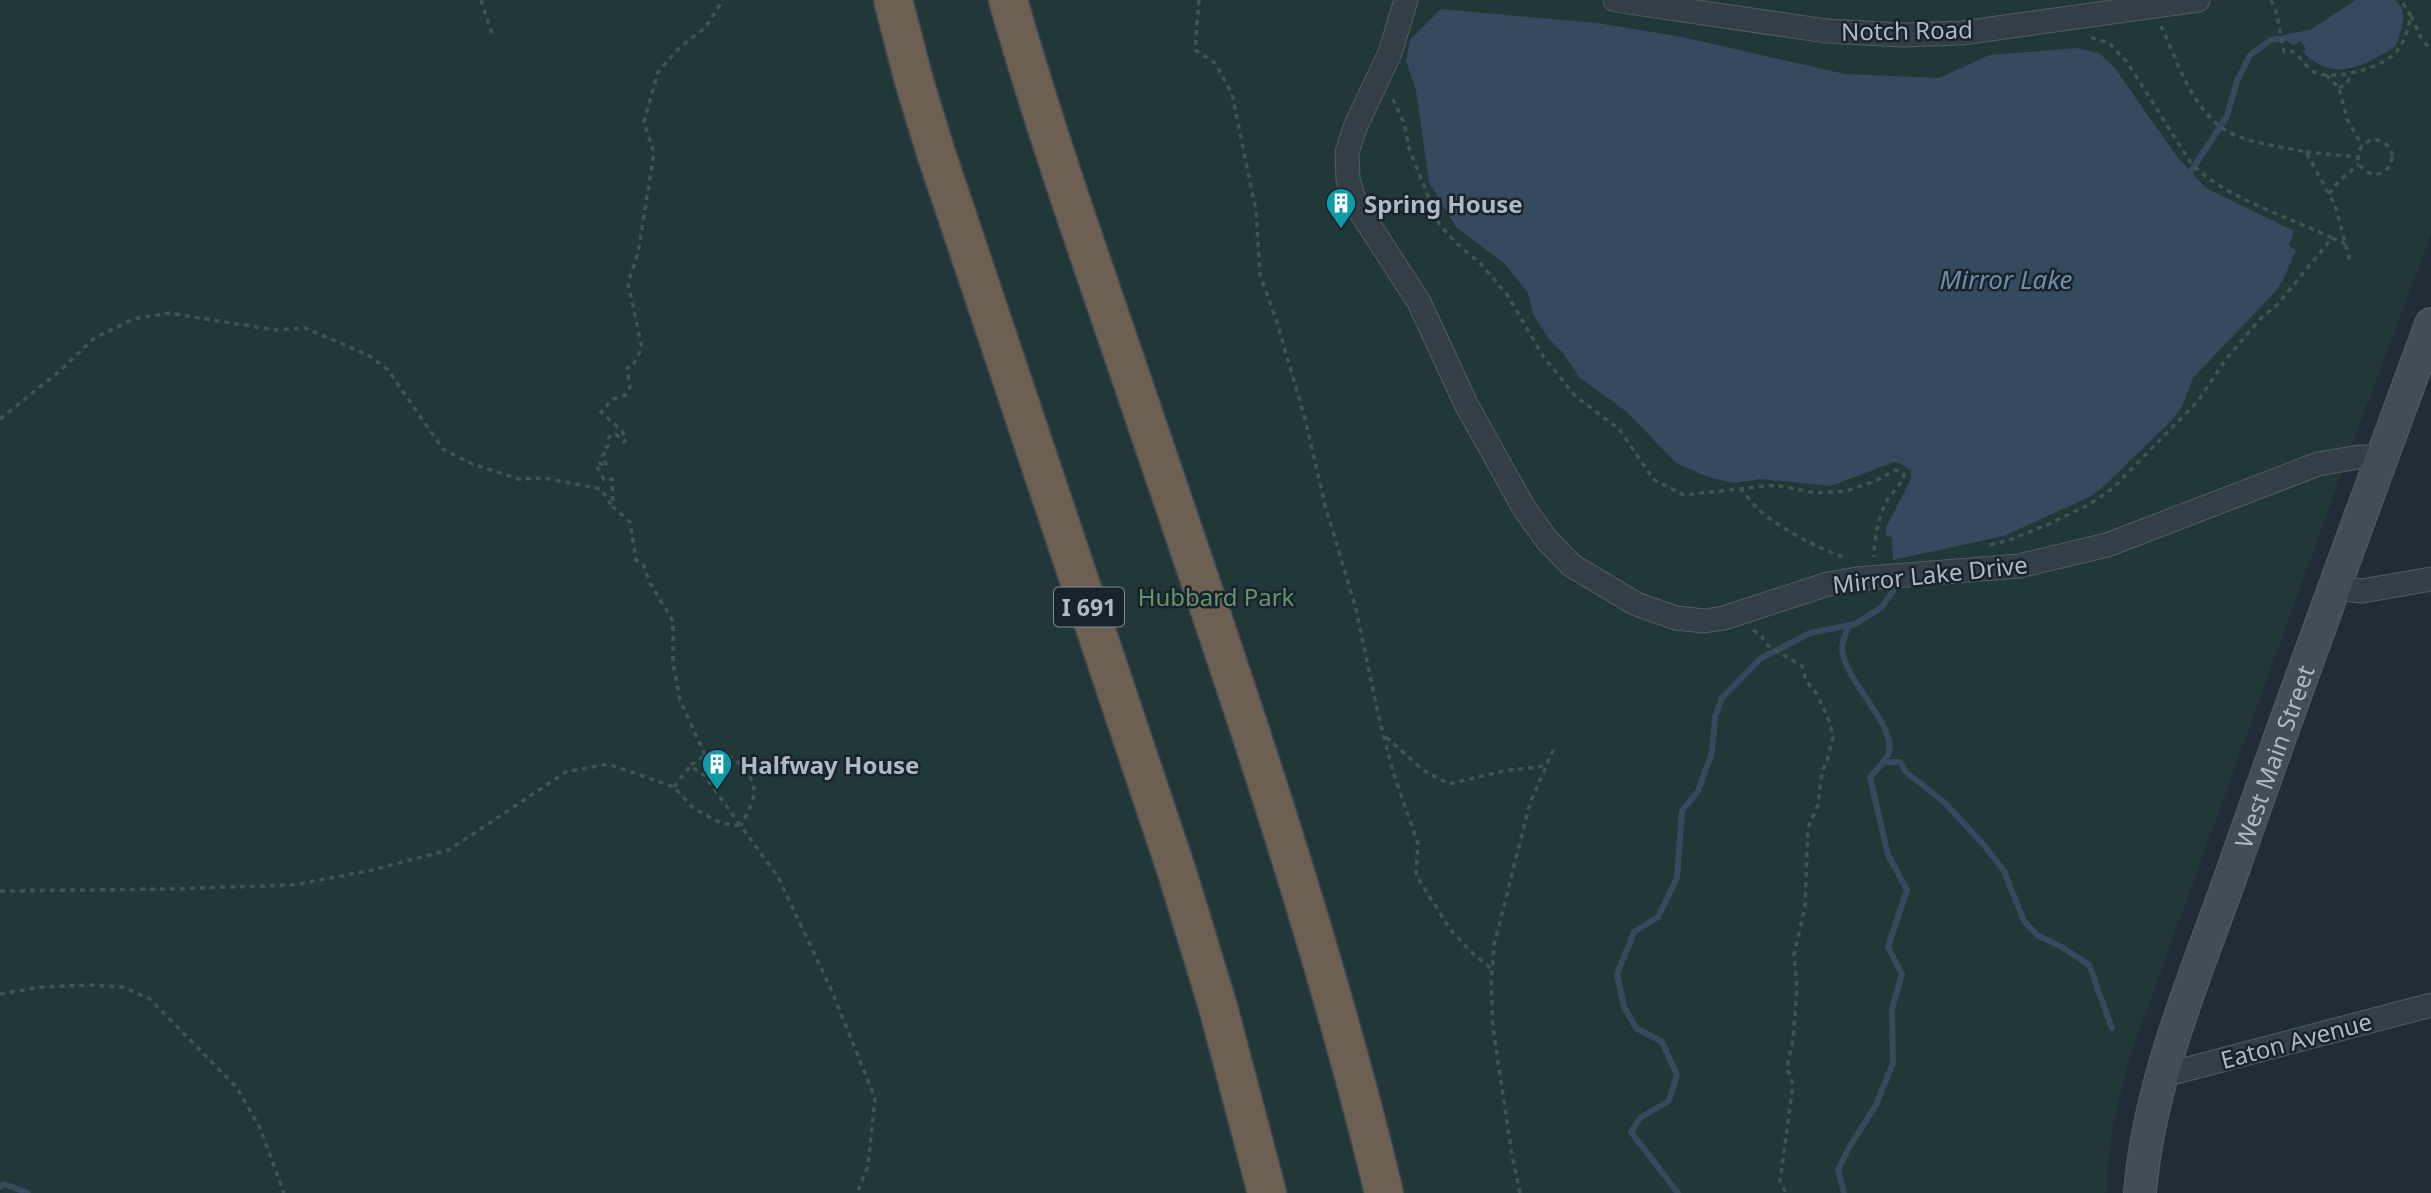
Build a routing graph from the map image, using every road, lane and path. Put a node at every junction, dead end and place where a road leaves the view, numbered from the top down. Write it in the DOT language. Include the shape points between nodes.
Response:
graph roads {
  1 [pos="481,0"];
  2 [pos="723,0"];
  3 [pos="1199,0"];
  4 [pos="1406,0"];
  5 [pos="1615,0"];
  6 [pos="2198,0"];
  7 [pos="2270,0"];
  8 [pos="2403,2"];
  9 [pos="1010,6"];
  10 [pos="2148,7"];
  11 [pos="896,12"];
  12 [pos="2411,16"];
  13 [pos="494,37"];
  14 [pos="2079,37"];
  15 [pos="2431,50"];
  16 [pos="1380,74"];
  17 [pos="2352,74"];
  18 [pos="2326,75"];
  19 [pos="2339,88"];
  20 [pos="2362,146"];
  21 [pos="2306,152"];
  22 [pos="2358,157"];
  23 [pos="2359,164"];
  24 [pos="2329,194"];
  25 [pos="2332,238"];
  26 [pos="2347,245"];
  27 [pos="2350,261"];
  28 [pos="2431,324"];
  29 [pos="0,419"];
  30 [pos="2383,457"];
  31 [pos="1740,488"];
  32 [pos="613,507"];
  33 [pos="1986,547"];
  34 [pos="1857,562"];
  35 [pos="1877,568"];
  36 [pos="2431,579"];
  37 [pos="2335,588"];
  38 [pos="1767,645"];
  39 [pos="1384,736"];
  40 [pos="1554,748"];
  41 [pos="705,755"];
  42 [pos="690,766"];
  43 [pos="1545,766"];
  44 [pos="674,787"];
  45 [pos="741,826"];
  46 [pos="0,891"];
  47 [pos="1493,970"];
  48 [pos="0,994"];
  49 [pos="2431,1005"];
  50 [pos="2161,1076"];
  51 [pos="284,1193"];
  52 [pos="857,1193"];
  53 [pos="1267,1193"];
  54 [pos="1384,1193"];
  55 [pos="1520,1193"];
  56 [pos="1786,1193"];
  57 [pos="2140,1193"];
  1 -- 13 [label="path"];
  2 -- 32 [label="path" via="705,28 679,48 659,72 644,122 654,153 638,253 628,283 642,348 627,368 628,392 601,412 626,439 612,434 603,456 605,467 596,466 604,480 612,479"];
  3 -- 39 [label="path" via="1195,50 1215,63 1232,94 1256,211 1260,275 1291,370 1356,609"];
  4 -- 16 [label="street, Mirror Lake Drive"];
  5 -- 10 [label="street, Notch Road" via="1878,35 1962,33"];
  6 -- 10 [label="street, Notch Road"];
  7 -- 18 [label="path" via="2284,52 2292,51 2310,69"];
  8 -- 12 [label="path"];
  9 -- 54 [label="highway" via="1280,823"];
  10 -- 21 [label="path" via="2208,117 2228,132"];
  11 -- 53 [label="highway, I 691" via="936,153 1177,872 1219,1007"];
  12 -- 15 [label="path"];
  12 -- 17 [label="path" via="2396,53"];
  14 -- 25 [label="path" via="2109,43 2127,62 2200,173"];
  16 -- 30 [label="street, Mirror Lake Drive" via="1348,152 1348,180 1356,205 1419,302 1466,404 1524,508 1571,565 1636,604 1676,618 1703,621 1838,582 2019,566 2107,545 2318,464"];
  16 -- 31 [label="path" via="1404,123 1409,148 1439,223 1508,296 1543,356 1575,396 1619,429 1654,480 1685,495"];
  17 -- 18 [label="path"];
  17 -- 19 [label="path"];
  18 -- 19 [label="path"];
  19 -- 20 [label="path" via="2347,119"];
  20 -- 22 [label="path"];
  20 -- 23 [label="path" via="2372,140 2383,142 2391,150 2392,162 2386,171 2375,175"];
  21 -- 22 [label="path"];
  21 -- 24 [label="path"];
  22 -- 23 [label="path"];
  23 -- 24 [label="path"];
  24 -- 26 [label="path"];
  25 -- 26 [label="path"];
  25 -- 33 [label="path" via="2226,359 2198,401 2113,488 2049,524"];
  26 -- 27 [label="path"];
  28 -- 30 [label="main road, West Main Street"];
  29 -- 32 [label="path" via="93,339 133,319 169,313 275,330 304,328 368,355 388,370 443,449 519,479 544,478 601,489"];
  30 -- 37 [label="main road, West Main Street"];
  31 -- 34 [label="path" via="1779,524"];
  31 -- 35 [label="path" via="1775,485 1815,493 1846,491 1896,470 1904,474 1886,502 1876,533"];
  32 -- 41 [label="path" via="630,522 636,560 673,621 673,663 680,700"];
  36 -- 37 [label="street" via="2362,591"];
  37 -- 50 [label="main road, West Main Street"];
  38 -- 56 [label="path" via="1802,666 1833,737 1808,828 1805,907 1794,955 1797,988 1787,1068 1793,1084 1780,1182"];
  39 -- 43 [label="path" via="1423,770 1449,784"];
  39 -- 47 [label="path" via="1418,844 1416,875 1450,929"];
  40 -- 43 [label="path"];
  41 -- 42 [label="path"];
  41 -- 45 [label="path" via="733,757 746,770 754,789"];
  42 -- 44 [label="path"];
  42 -- 45 [label="path" via="704,775"];
  43 -- 47 [label="path" via="1502,906"];
  44 -- 45 [label="path" via="693,808 721,823"];
  44 -- 46 [label="path" via="608,764 566,772 449,850 293,885"];
  45 -- 52 [label="path" via="778,877 831,989 875,1098 868,1166"];
  47 -- 55 [label="path" via="1493,1028"];
  48 -- 51 [label="path" via="89,985 123,987 149,999 237,1088 260,1128"];
  49 -- 50 [label="street, Eaton Avenue"];
  50 -- 57 [label="main road, West Main Street"];
}
